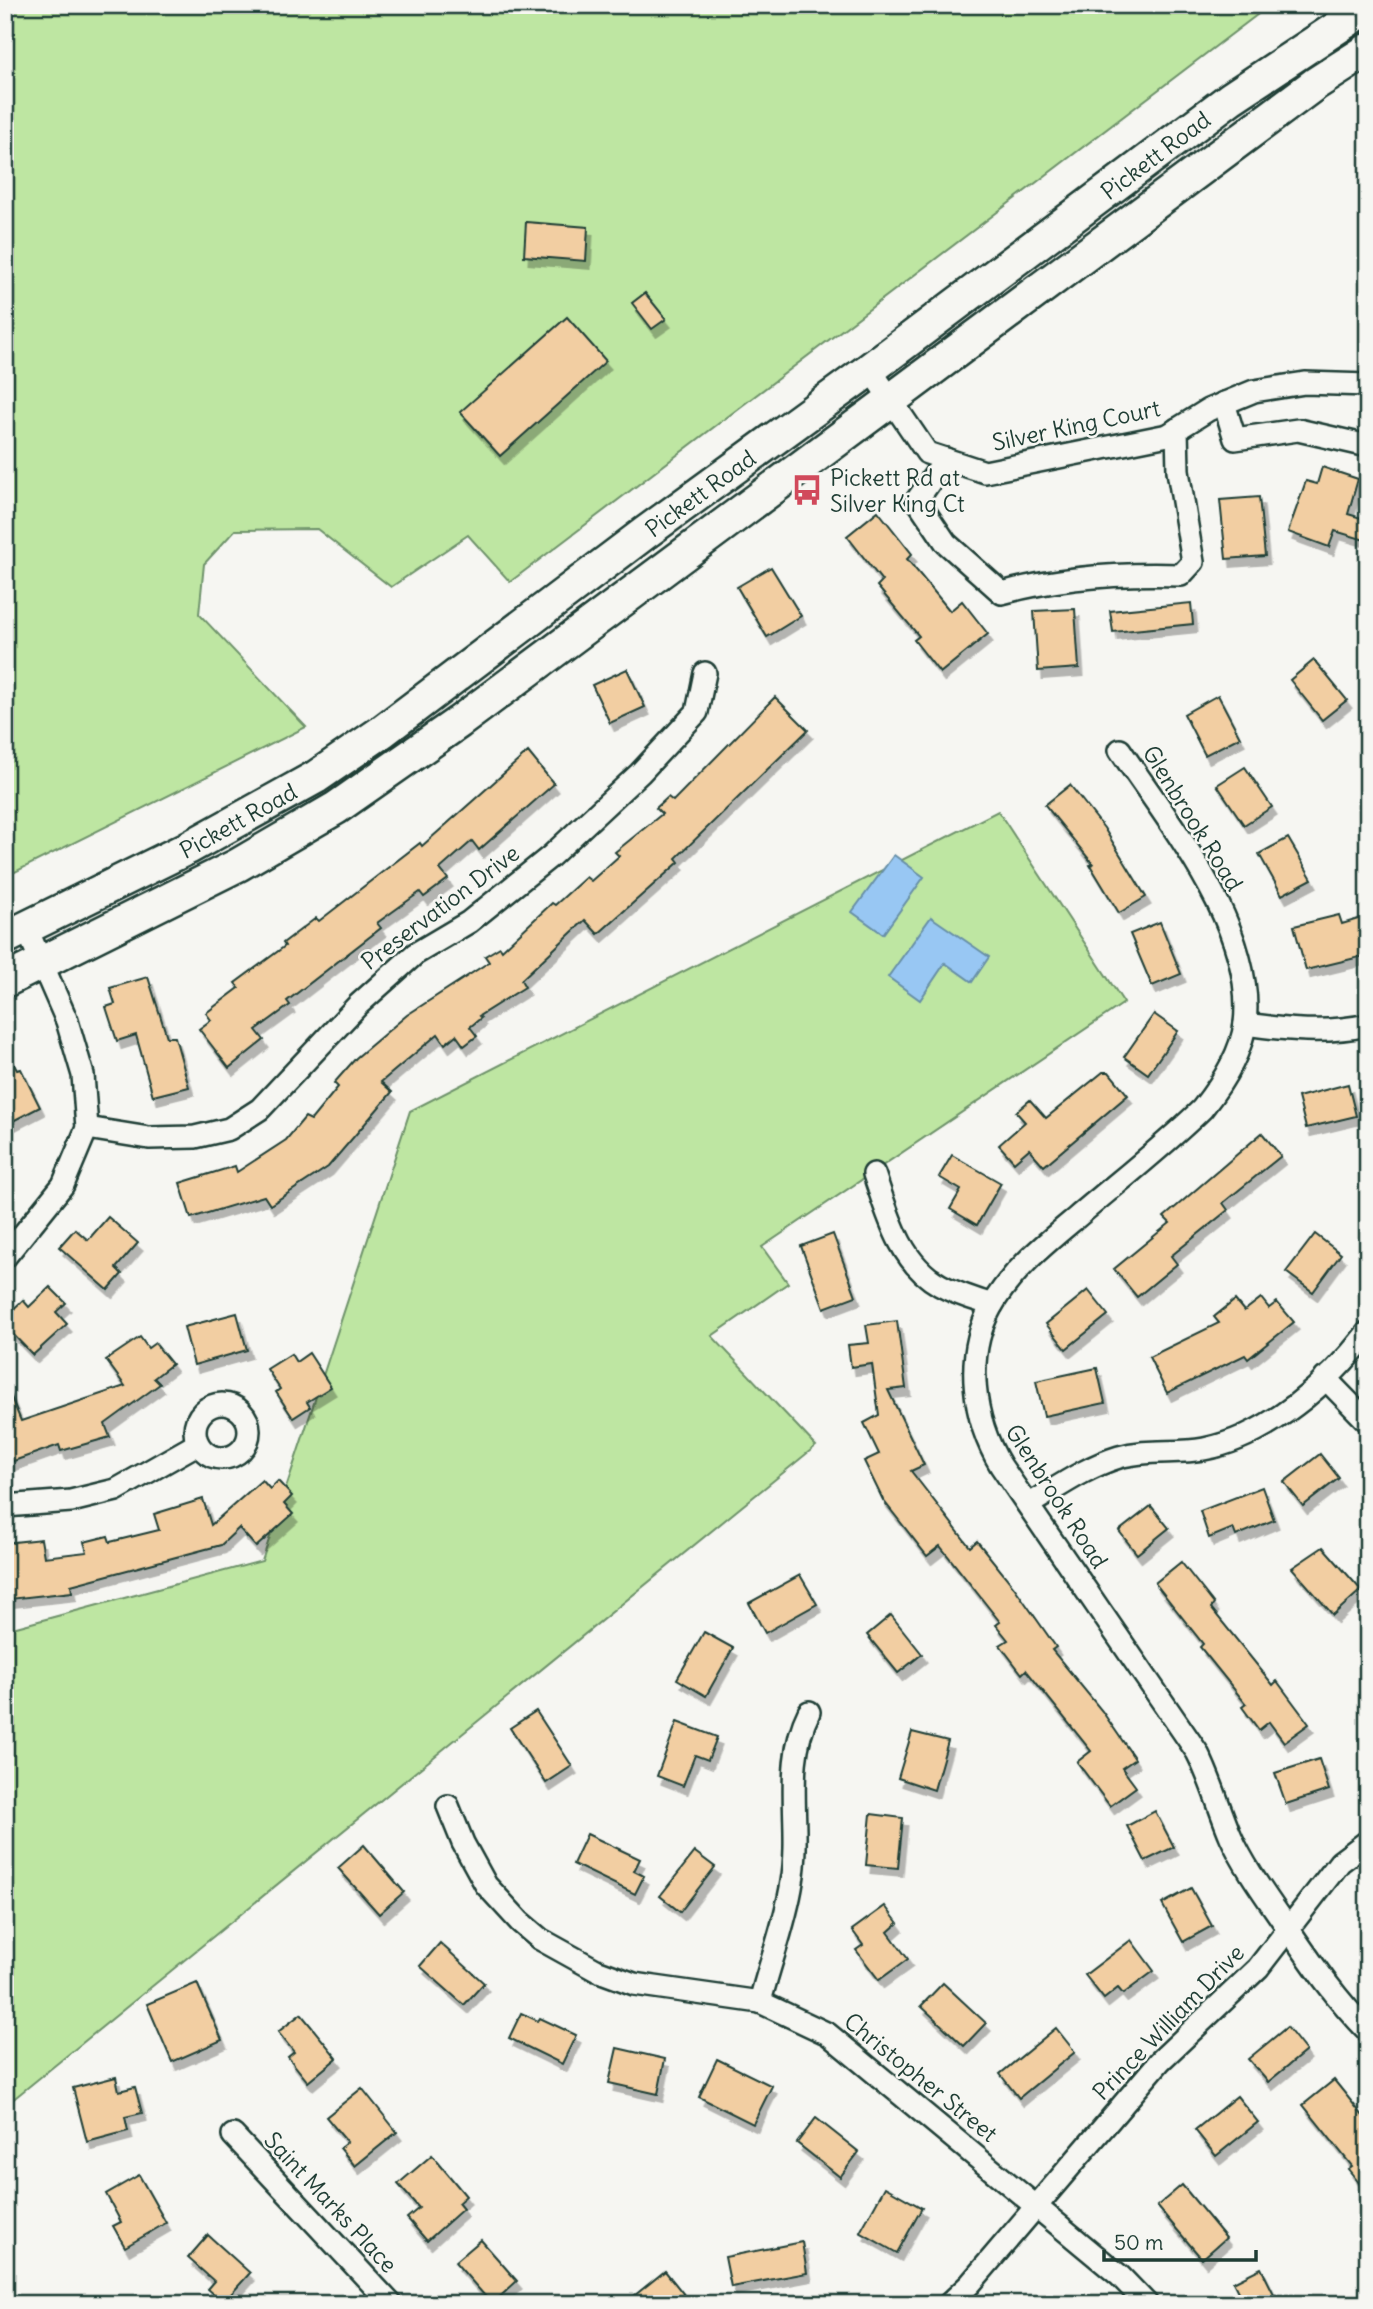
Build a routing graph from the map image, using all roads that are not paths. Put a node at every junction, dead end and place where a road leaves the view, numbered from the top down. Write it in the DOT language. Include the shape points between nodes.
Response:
graph roads {
  1 [pos="1368,7"];
  2 [pos="1368,50"];
  3 [pos="870,369"];
  4 [pos="1368,385"];
  5 [pos="890,400"];
  6 [pos="1224,403"];
  7 [pos="1177,429"];
  8 [pos="1368,446"];
  9 [pos="946,459"];
  10 [pos="705,673"];
  11 [pos="1121,750"];
  12 [pos="16,933"];
  13 [pos="43,963"];
  14 [pos="5,981"];
  15 [pos="1245,1024"];
  16 [pos="1368,1025"];
  17 [pos="87,1128"];
  18 [pos="874,1174"];
  19 [pos="5,1257"];
  20 [pos="992,1305"];
  21 [pos="1368,1332"];
  22 [pos="1325,1378"];
  23 [pos="1368,1422"];
  24 [pos="197,1444"];
  25 [pos="1028,1505"];
  26 [pos="5,1506"];
  27 [pos="809,1712"];
  28 [pos="448,1806"];
  29 [pos="1368,1841"];
  30 [pos="1288,1929"];
  31 [pos="760,2002"];
  32 [pos="1368,2031"];
  33 [pos="233,2136"];
  34 [pos="1037,2206"];
  35 [pos="391,2304"];
  36 [pos="949,2304"];
  37 [pos="1147,2304"];
  1 -- 3 [label="main road, Pickett Road" via="1231,98"];
  2 -- 5 [label="main road, Pickett Road" via="1315,84"];
  3 -- 5 [label="street, Silver King Court"];
  3 -- 12 [label="main road, Pickett Road" via="316,777 188,848"];
  4 -- 6 [label="street, Silver King Court" via="1305,383 1254,391"];
  5 -- 9 [label="street, Silver King Court" via="927,453"];
  5 -- 13 [label="main road, Pickett Road" via="459,722 336,808 238,865"];
  6 -- 7 [label="street, Silver King Court"];
  6 -- 8 [label="street" via="1235,439 1298,430"];
  7 -- 9 [label="street, Silver King Court" via="1168,435 985,472"];
  7 -- 9 [label="street, Silver King Court" via="1178,471 1193,562 1181,575 1135,573 1043,582 1002,593 946,543 916,500"];
  10 -- 17 [label="street, Preservation Drive" via="697,712 640,773 551,856 469,922 415,954 358,1005 260,1110 229,1129 195,1137 149,1138"];
  11 -- 15 [label="street, Glenbrook Road" via="1196,864 1231,934 1244,982"];
  12 -- 13 [label="street"];
  13 -- 14 [label="main road, Pickett Road"];
  13 -- 17 [label="street" via="83,1075"];
  15 -- 16 [label="street" via="1304,1032"];
  15 -- 20 [label="street, Glenbrook Road" via="1220,1086 1202,1109 1033,1255"];
  17 -- 19 [label="street" via="63,1185"];
  18 -- 20 [label="street" via="904,1251 917,1268 941,1286"];
  20 -- 25 [label="street, Glenbrook Road" via="974,1374 977,1408 993,1454"];
  21 -- 22 [label="street"];
  22 -- 23 [label="street"];
  22 -- 25 [label="street" via="1263,1427 1224,1444 1115,1458"];
  24 -- 26 [label="street" via="116,1490 71,1501"];
  25 -- 30 [label="street, Glenbrook Road" via="1197,1752 1231,1836"];
  27 -- 31 [label="street" via="796,1744 793,1770 793,1881"];
  28 -- 31 [label="street, Christopher Street" via="486,1885 520,1922 557,1950 634,1984"];
  29 -- 30 [label="street, Prince William Drive" via="1339,1862"];
  30 -- 32 [label="street, Glenbrook Road" via="1341,2004"];
  30 -- 34 [label="street, Prince William Drive" via="1234,1994 1160,2061"];
  31 -- 34 [label="street, Christopher Street" via="846,2046"];
  33 -- 35 [label="street, Saint Marks Place"];
  34 -- 36 [label="street, Prince William Drive"];
  34 -- 37 [label="street, Christopher Street"];
}
